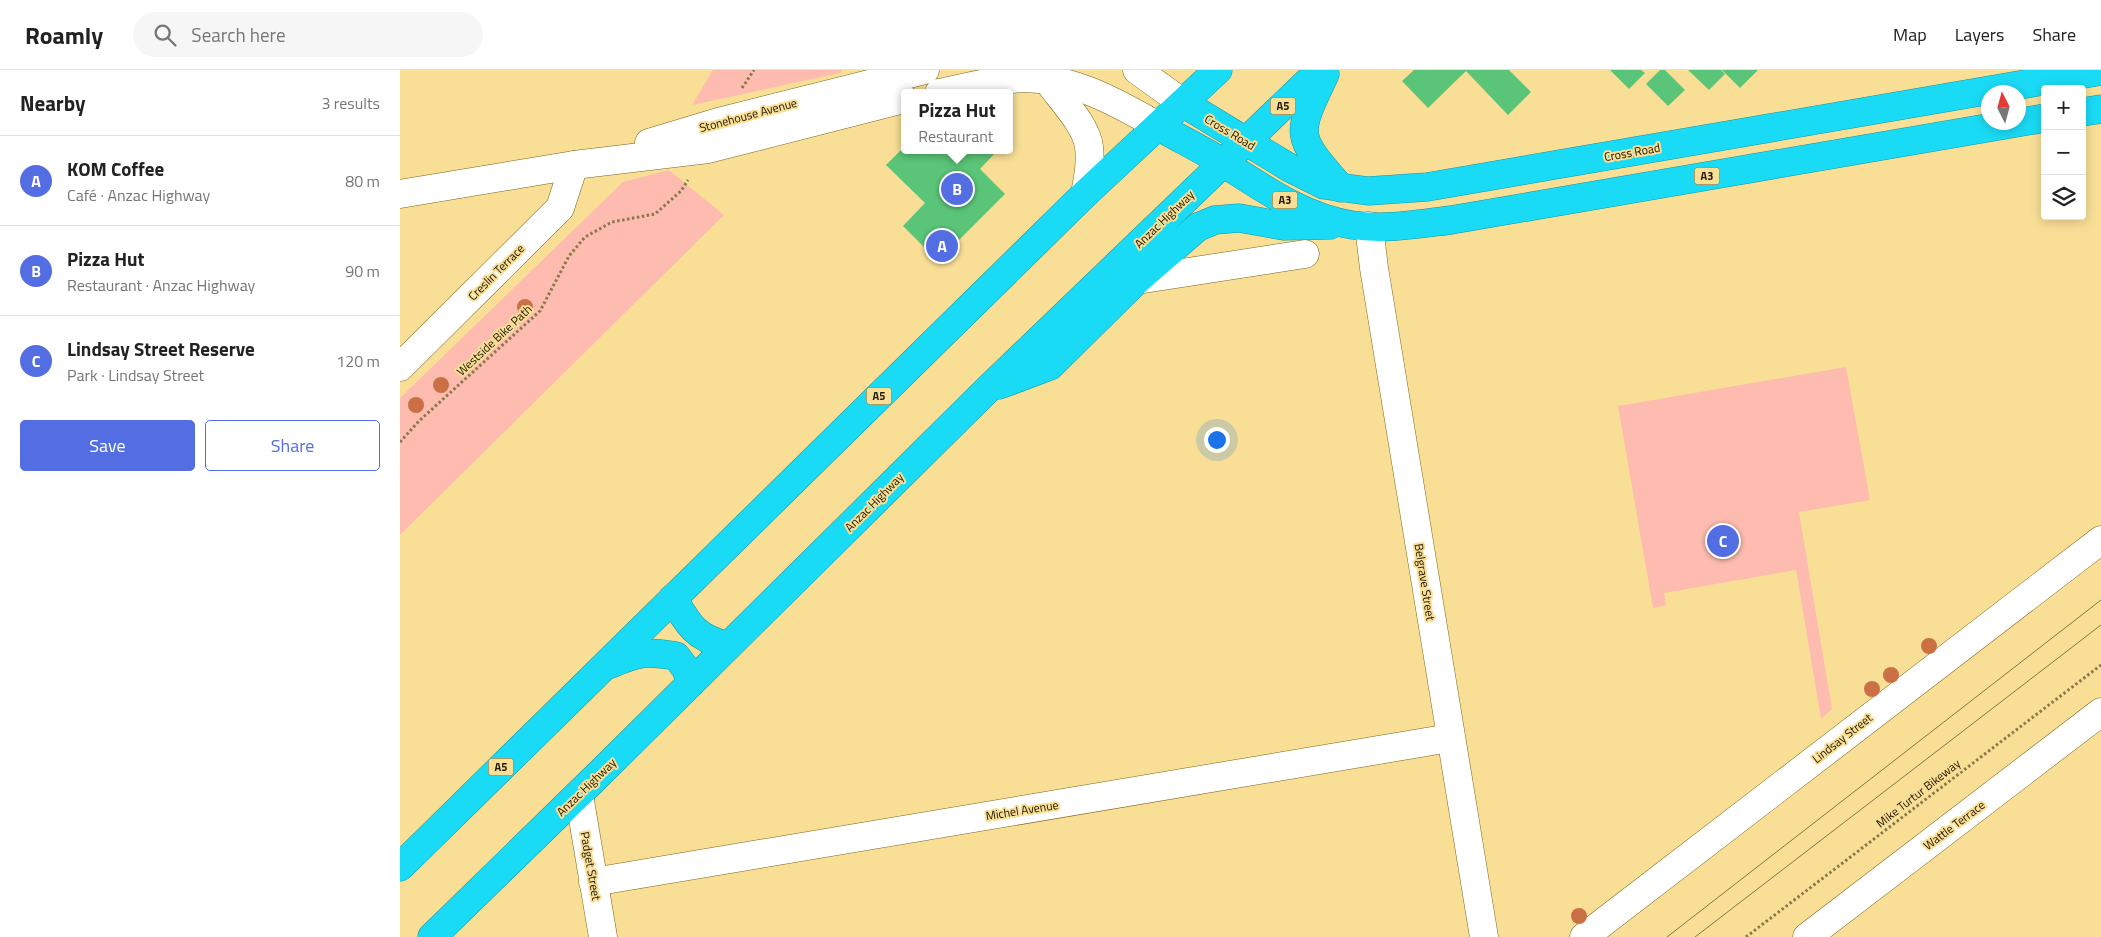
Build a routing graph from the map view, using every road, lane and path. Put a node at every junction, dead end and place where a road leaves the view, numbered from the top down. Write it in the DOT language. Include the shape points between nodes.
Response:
graph roads {
  1 [pos="925,70"];
  2 [pos="1137,70"];
  3 [pos="1218,70"];
  4 [pos="1320,70"];
  5 [pos="1327,70"];
  6 [pos="2101,71"];
  7 [pos="1048,81"];
  8 [pos="896,87"];
  9 [pos="960,89"];
  10 [pos="1183,103"];
  11 [pos="2101,109"];
  12 [pos="2086,111"];
  13 [pos="2041,119"];
  14 [pos="1158,126"];
  15 [pos="1246,141"];
  16 [pos="1223,163"];
  17 [pos="574,165"];
  18 [pos="691,176"];
  19 [pos="1341,188"];
  20 [pos="400,194"];
  21 [pos="1085,194"];
  22 [pos="1361,225"];
  23 [pos="1305,254"];
  24 [pos="1137,280"];
  25 [pos="400,367"];
  26 [pos="988,388"];
  27 [pos="400,442"];
  28 [pos="2101,540"];
  29 [pos="673,598"];
  30 [pos="728,646"];
  31 [pos="2101,665"];
  32 [pos="602,667"];
  33 [pos="691,684"];
  34 [pos="2101,712"];
  35 [pos="1450,738"];
  36 [pos="578,794"];
  37 [pos="400,867"];
  38 [pos="593,882"];
  39 [pos="432,937"];
  40 [pos="603,937"];
  41 [pos="1484,937"];
  42 [pos="1584,937"];
  43 [pos="1746,937"];
  44 [pos="1807,937"];
  1 -- 8 [label="street, Stonehouse Avenue"];
  2 -- 10 [label="street"];
  3 -- 10 [label="highway, A5"];
  4 -- 15 [label="highway, Anzac Highway / A5"];
  5 -- 19 [label="highway" via="1304,118 1303,134 1311,152"];
  6 -- 19 [label="highway, Cross Road / A3" via="1426,187 1368,191"];
  7 -- 9 [label="street" via="1011,79"];
  7 -- 14 [label="street" via="1070,84 1100,95"];
  7 -- 21 [label="street" via="1081,127 1089,145 1090,164"];
  8 -- 17 [label="street, Stonehouse Avenue" via="708,149"];
  10 -- 14 [label="highway, A5"];
  10 -- 15 [label="highway, Cross Road / A3"];
  11 -- 12 [label="highway"];
  13 -- 22 [label="highway, A3" via="1451,220 1415,225"];
  14 -- 16 [label="highway, A3"];
  14 -- 21 [label="highway, A5"];
  15 -- 16 [label="highway, Anzac Highway / A5"];
  15 -- 19 [label="highway, Cross Road / A3" via="1324,185"];
  16 -- 22 [label="highway, A3" via="1263,189 1320,217"];
  16 -- 26 [label="highway, Anzac Highway / A5"];
  17 -- 20 [label="street, Stonehouse Avenue"];
  17 -- 25 [label="street, Creslin Terrace" via="560,208"];
  18 -- 27 [label="path, Westside Bike Path" via="681,191 655,214 612,222 585,236 569,256 540,311"];
  21 -- 29 [label="highway, A5"];
  22 -- 24 [label="highway" via="1284,226 1239,218 1215,220 1198,227"];
  22 -- 35 [label="street, Belgrave Street" via="1376,278"];
  23 -- 24 [label="street"];
  24 -- 26 [label="highway" via="1050,366"];
  26 -- 30 [label="highway, Anzac Highway / A5"];
  28 -- 42 [label="street, Lindsay Street"];
  29 -- 30 [label="highway" via="694,630 708,641"];
  29 -- 32 [label="highway, A5"];
  30 -- 33 [label="highway, Anzac Highway / A5"];
  31 -- 43 [label="path, Mike Turtur Bikeway"];
  32 -- 33 [label="highway" via="636,653 676,656 686,669"];
  32 -- 37 [label="highway, A5"];
  33 -- 36 [label="highway, Anzac Highway / A5"];
  34 -- 44 [label="street, Wattle Terrace"];
  35 -- 38 [label="street, Michel Avenue"];
  35 -- 41 [label="street, Belgrave Street"];
  36 -- 38 [label="street, Padget Street"];
  36 -- 39 [label="highway, Anzac Highway / A5"];
  38 -- 40 [label="street, Padget Street"];
}
